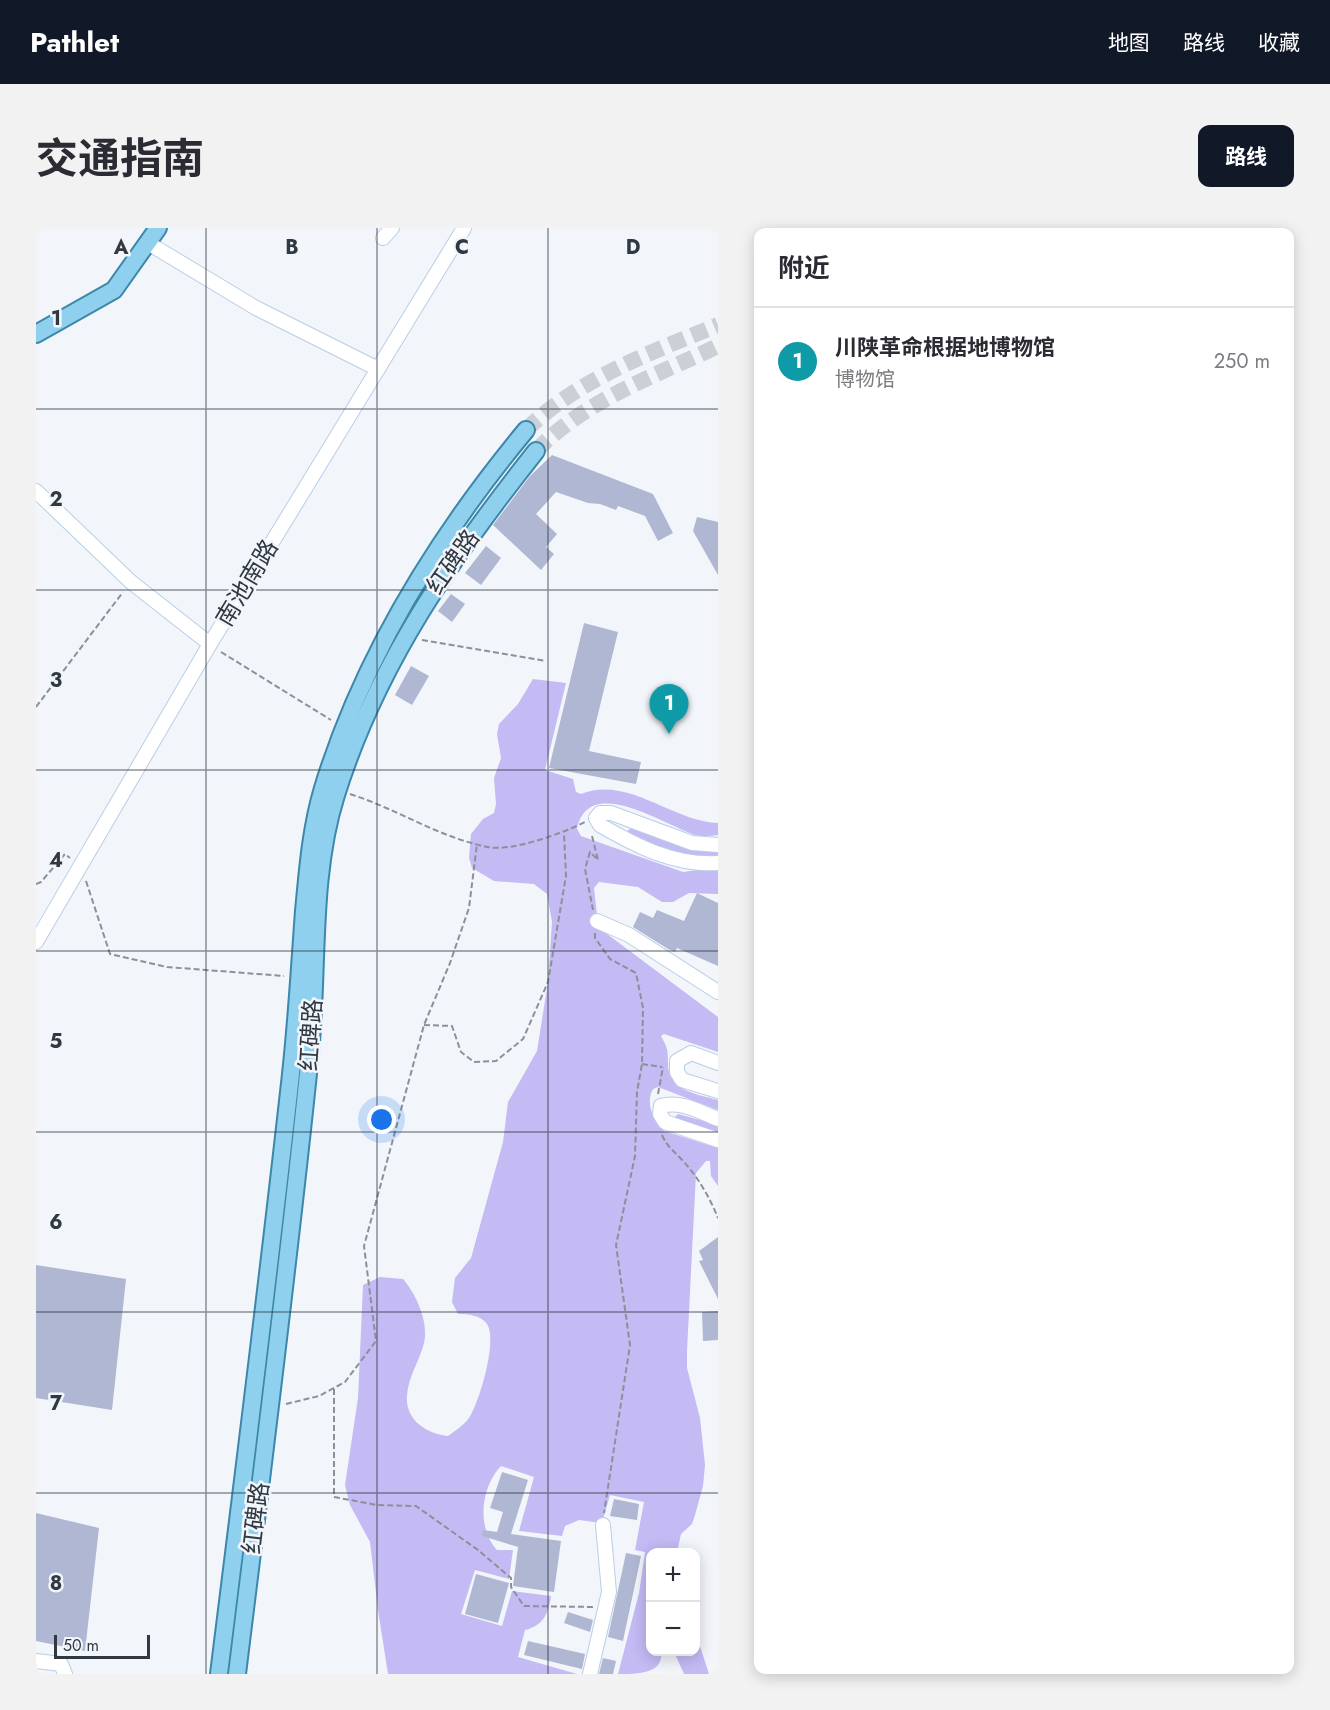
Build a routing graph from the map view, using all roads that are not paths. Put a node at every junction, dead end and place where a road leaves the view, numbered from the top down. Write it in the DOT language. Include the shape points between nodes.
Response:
graph roads {
  1 [pos="158,228"];
  2 [pos="464,228"];
  3 [pos="148,243"];
  4 [pos="36,334"];
  5 [pos="378,369"];
  6 [pos="526,430"];
  7 [pos="536,451"];
  8 [pos="36,491"];
  9 [pos="210,644"];
  10 [pos="718,845"];
  11 [pos="718,863"];
  12 [pos="597,921"];
  13 [pos="36,942"];
  14 [pos="718,992"];
  15 [pos="718,1063"];
  16 [pos="718,1091"];
  17 [pos="718,1119"];
  18 [pos="718,1140"];
  19 [pos="603,1525"];
  20 [pos="36,1660"];
  21 [pos="65,1674"];
  22 [pos="219,1674"];
  23 [pos="237,1674"];
  24 [pos="590,1674"];
  1 -- 3 [label="main road"];
  2 -- 5 [label="street, 南池南路"];
  3 -- 4 [label="main road" via="114,290"];
  3 -- 5 [label="street" via="256,308"];
  5 -- 9 [label="street, 南池南路"];
  6 -- 22 [label="main road" via="466,507 389,632 344,728 312,831 273,1244"];
  7 -- 23 [label="main road, 红碑路" via="434,587 404,637 366,715 338,790 324,856 310,1058"];
  8 -- 9 [label="street" via="131,582"];
  9 -- 13 [label="street, 南池南路"];
  10 -- 11 [label="street" via="692,843 611,813 600,813 590,820 648,850 685,862"];
  12 -- 14 [label="street" via="629,935"];
  15 -- 16 [label="street" via="691,1053 677,1061 687,1084"];
  17 -- 18 [label="street" via="670,1103 661,1106 665,1122"];
  19 -- 24 [label="street" via="609,1592"];
  20 -- 21 [label="street" via="61,1664"];
}
